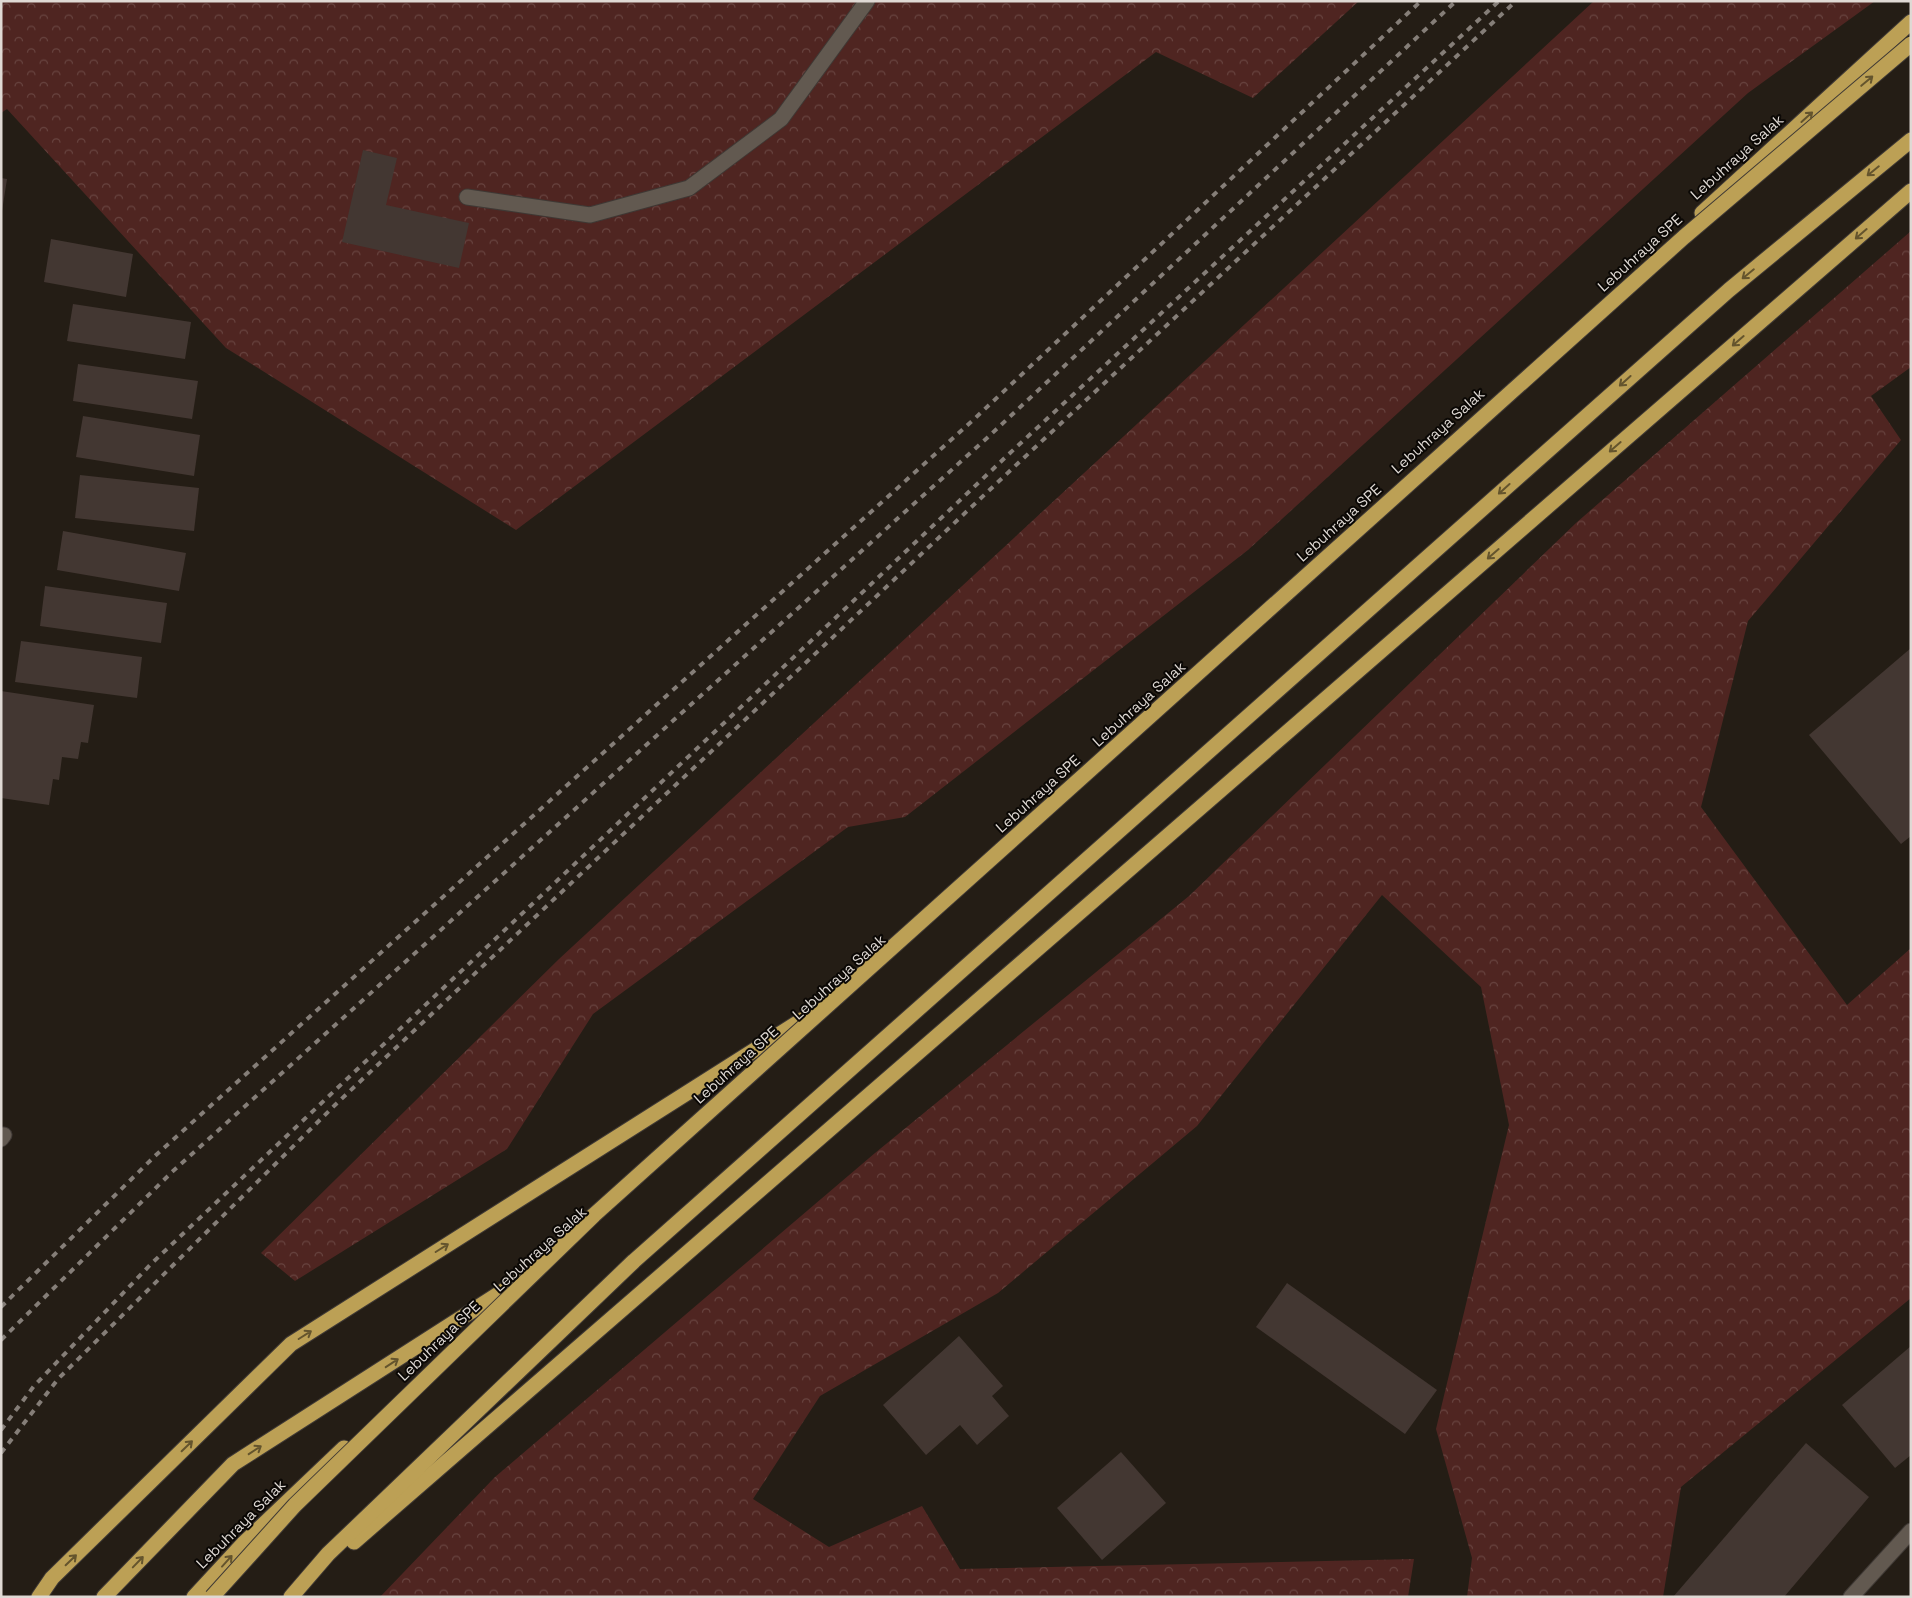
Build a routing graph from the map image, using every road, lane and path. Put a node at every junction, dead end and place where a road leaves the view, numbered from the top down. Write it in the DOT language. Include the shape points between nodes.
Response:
graph roads {
  1 [pos="867,1"];
  2 [pos="1911,22"];
  3 [pos="1911,44"];
  4 [pos="1911,140"];
  5 [pos="1911,191"];
  6 [pos="467,197"];
  7 [pos="837,997"];
  8 [pos="561,1255"];
  9 [pos="1911,1531"];
  10 [pos="38,1597"];
  11 [pos="104,1597"];
  12 [pos="194,1597"];
  13 [pos="212,1597"];
  14 [pos="293,1597"];
  15 [pos="1851,1597"];
  1 -- 6 [label="street" via="781,119 689,188 590,215"];
  8 -- 2 [label="highway, Lebuhraya Salak, one-way"];
  7 -- 3 [label="highway, Lebuhraya SPE, one-way, bridge" via="1676,244"];
  4 -- 14 [label="highway, one-way" via="1721,296 634,1260 328,1554"];
  5 -- 14 [label="highway, one-way"];
  10 -- 7 [label="highway, one-way, bridge" via="52,1578 291,1344"];
  7 -- 13 [label="highway, Lebuhraya SPE, bridge" via="594,1215 295,1505"];
  11 -- 8 [label="highway, one-way" via="233,1464"];
  12 -- 8 [label="highway, Lebuhraya Salak, one-way" via="243,1544 392,1402"];
  9 -- 15 [label="street"];
}
